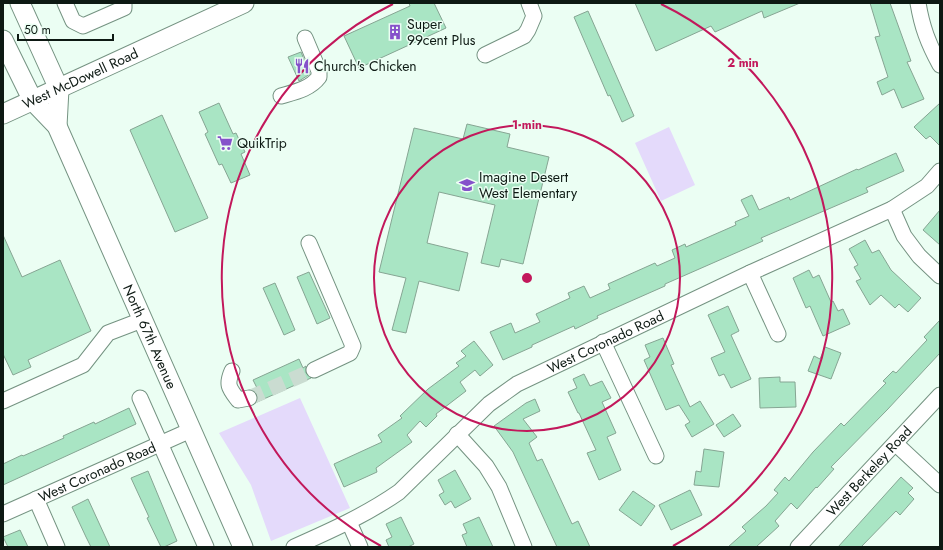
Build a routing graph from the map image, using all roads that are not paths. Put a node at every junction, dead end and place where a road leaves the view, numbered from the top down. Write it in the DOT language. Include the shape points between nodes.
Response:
graph roads {
  1 [pos="20,3"];
  2 [pos="65,3"];
  3 [pos="124,3"];
  4 [pos="243,3"];
  5 [pos="529,3"];
  6 [pos="918,3"];
  7 [pos="305,38"];
  8 [pos="3,40"];
  9 [pos="485,54"];
  10 [pos="940,65"];
  11 [pos="59,89"];
  12 [pos="281,96"];
  13 [pos="33,101"];
  14 [pos="3,114"];
  15 [pos="57,126"];
  16 [pos="940,171"];
  17 [pos="892,210"];
  18 [pos="309,243"];
  19 [pos="750,273"];
  20 [pos="940,276"];
  21 [pos="142,320"];
  22 [pos="778,334"];
  23 [pos="603,342"];
  24 [pos="314,370"];
  25 [pos="232,371"];
  26 [pos="940,395"];
  27 [pos="140,398"];
  28 [pos="249,398"];
  29 [pos="3,401"];
  30 [pos="191,430"];
  31 [pos="457,434"];
  32 [pos="161,444"];
  33 [pos="896,444"];
  34 [pos="656,456"];
  35 [pos="940,485"];
  36 [pos="36,499"];
  37 [pos="3,514"];
  38 [pos="349,522"];
  39 [pos="57,547"];
  40 [pos="206,547"];
  41 [pos="243,547"];
  42 [pos="294,547"];
  43 [pos="360,547"];
  44 [pos="524,547"];
  45 [pos="798,547"];
  1 -- 11 [label="main road, North 67th Avenue"];
  2 -- 3 [label="street" via="73,21 83,26 124,8"];
  4 -- 11 [label="main road, West McDowell Road"];
  5 -- 9 [label="street" via="534,16 524,36"];
  6 -- 10 [label="street" via="929,44"];
  7 -- 12 [label="street" via="320,77 308,87"];
  8 -- 13 [label="main road, North 67th Avenue"];
  11 -- 13 [label="main road, West McDowell Road"];
  11 -- 15 [label="main road, North 67th Avenue"];
  13 -- 14 [label="main road, West McDowell Road"];
  13 -- 15 [label="main road, North 67th Avenue"];
  15 -- 21 [label="main road, North 67th Avenue"];
  16 -- 17 [label="street, West Coronado Road" via="927,186"];
  17 -- 19 [label="street, West Coronado Road"];
  17 -- 20 [label="street" via="904,236 919,256"];
  18 -- 24 [label="street" via="353,346 350,353"];
  19 -- 22 [label="street"];
  19 -- 23 [label="street, West Coronado Road"];
  21 -- 29 [label="street" via="108,333 83,365"];
  21 -- 30 [label="main road, North 67th Avenue"];
  23 -- 31 [label="street, West Coronado Road" via="517,384 488,404"];
  23 -- 34 [label="street"];
  25 -- 28 [label="street" via="228,379 229,388 238,400"];
  26 -- 33 [label="street, West Berkeley Road"];
  27 -- 32 [label="street"];
  30 -- 32 [label="street, West Coronado Road"];
  30 -- 41 [label="main road, North 67th Avenue"];
  31 -- 38 [label="street, West Coronado Road" via="399,492"];
  31 -- 44 [label="street" via="486,466 499,487"];
  32 -- 36 [label="street, West Coronado Road"];
  32 -- 40 [label="street"];
  33 -- 35 [label="street"];
  33 -- 45 [label="street, West Berkeley Road"];
  36 -- 37 [label="street, West Coronado Road"];
  36 -- 39 [label="street"];
  38 -- 42 [label="street, West Coronado Road"];
  38 -- 43 [label="street"];
}
